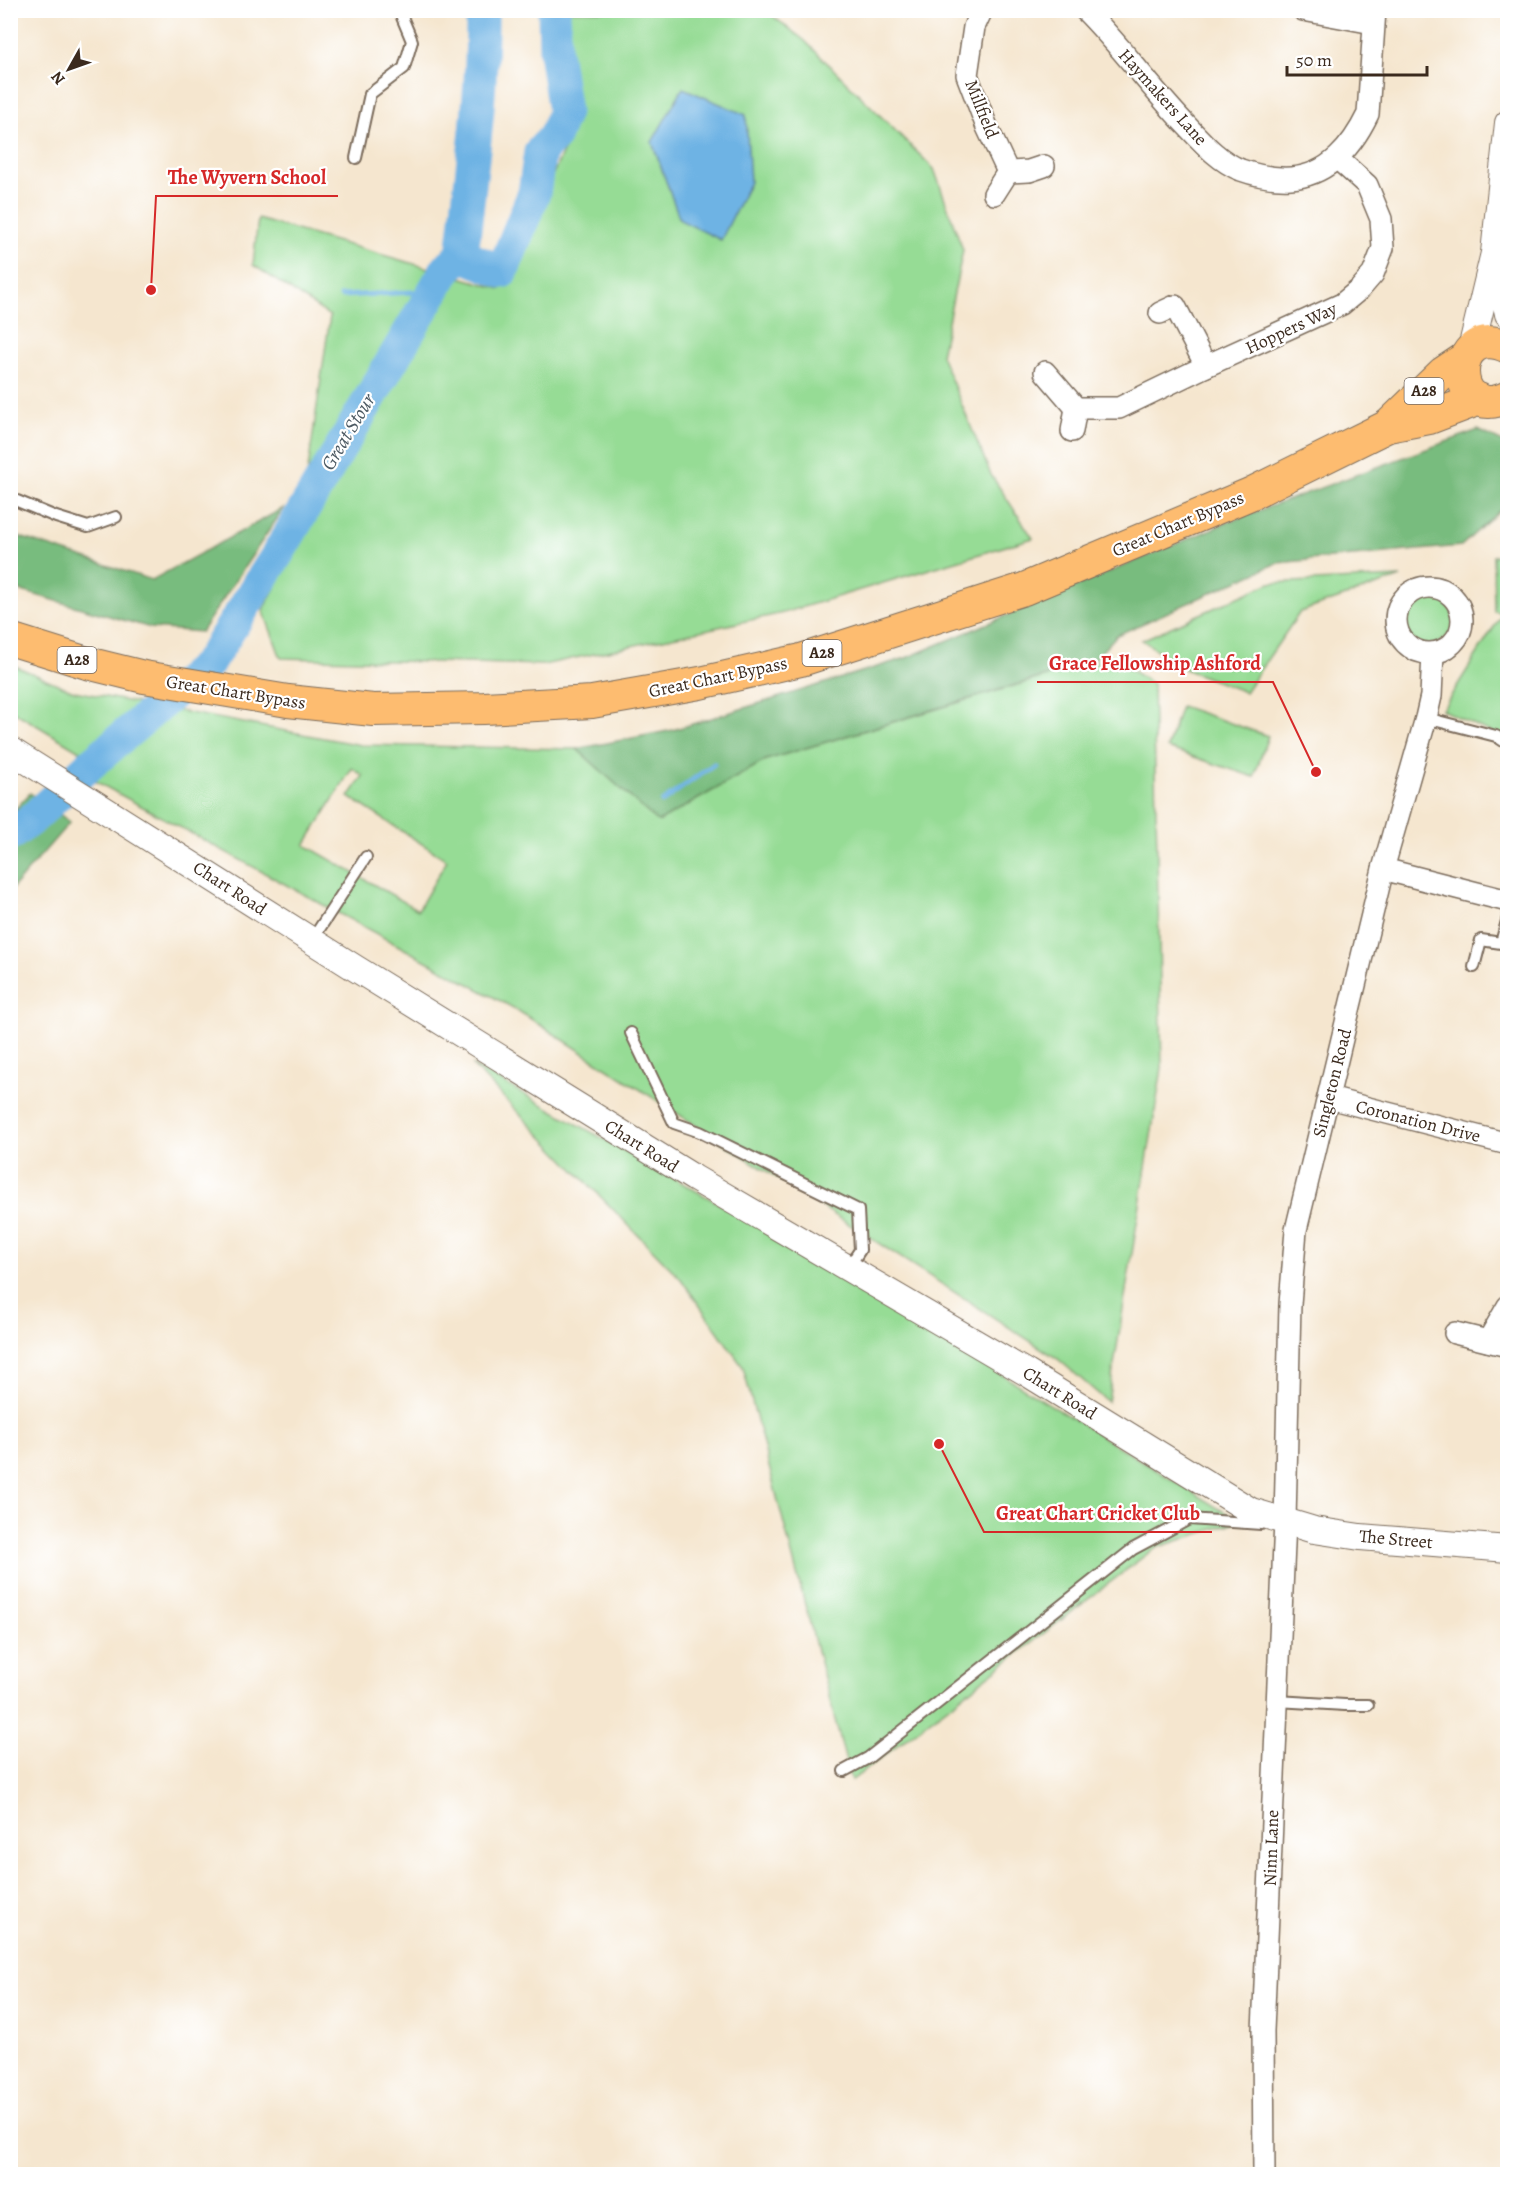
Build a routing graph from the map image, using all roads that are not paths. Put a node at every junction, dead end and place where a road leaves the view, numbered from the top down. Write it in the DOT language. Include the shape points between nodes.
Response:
graph roads {
  1 [pos="399,10"];
  2 [pos="982,10"];
  3 [pos="1085,10"];
  4 [pos="1303,10"];
  5 [pos="1374,17"];
  6 [pos="1508,123"];
  7 [pos="356,158"];
  8 [pos="1338,159"];
  9 [pos="1044,166"];
  10 [pos="1008,172"];
  11 [pos="994,194"];
  12 [pos="1494,253"];
  13 [pos="1160,313"];
  14 [pos="1508,314"];
  15 [pos="1508,347"];
  16 [pos="1468,354"];
  17 [pos="1206,366"];
  18 [pos="1045,372"];
  19 [pos="1497,401"];
  20 [pos="1076,408"];
  21 [pos="1388,426"];
  22 [pos="1072,431"];
  23 [pos="10,498"];
  24 [pos="116,517"];
  25 [pos="10,639"];
  26 [pos="1433,653"];
  27 [pos="1426,718"];
  28 [pos="1508,744"];
  29 [pos="10,750"];
  30 [pos="366,857"];
  31 [pos="1383,869"];
  32 [pos="1508,901"];
  33 [pos="1508,917"];
  34 [pos="312,940"];
  35 [pos="1474,966"];
  36 [pos="631,1033"];
  37 [pos="1329,1098"];
  38 [pos="1508,1144"];
  39 [pos="848,1268"];
  40 [pos="1508,1306"];
  41 [pos="1455,1333"];
  42 [pos="1498,1344"];
  43 [pos="1285,1521"];
  44 [pos="1508,1549"];
  45 [pos="1277,1701"];
  46 [pos="1368,1705"];
  47 [pos="844,1771"];
  48 [pos="1264,2175"];
  1 -- 7 [label="lane" via="412,41 404,68 370,94"];
  2 -- 10 [label="street, Millfield" via="974,27 967,75"];
  3 -- 8 [label="street, Haymakers Lane" via="1154,92 1209,149 1240,170 1274,179 1306,176"];
  4 -- 5 [label="street"];
  5 -- 8 [label="street, Haymakers Lane" via="1368,114"];
  6 -- 12 [label="street"];
  8 -- 17 [label="street, Hoppers Way" via="1367,185 1381,219 1383,248 1373,274 1342,304"];
  9 -- 10 [label="street"];
  10 -- 11 [label="street"];
  12 -- 14 [label="street"];
  12 -- 16 [label="street"];
  13 -- 17 [label="street" via="1175,306"];
  15 -- 16 [label="main road" via="1489,342 1479,344"];
  16 -- 19 [label="main road" via="1462,378 1471,394"];
  16 -- 21 [label="main road, Great Chart Bypass / A28"];
  17 -- 20 [label="street, Hoppers Way" via="1119,408"];
  18 -- 20 [label="street"];
  19 -- 21 [label="main road, Great Chart Bypass / A28"];
  20 -- 22 [label="street"];
  21 -- 25 [label="main road, Great Chart Bypass / A28" via="1250,494 1024,589 801,660 592,702 373,710 288,701 144,677"];
  23 -- 24 [label="lane" via="88,527"];
  26 -- 27 [label="street, Singleton Road"];
  27 -- 28 [label="lane" via="1496,736"];
  27 -- 31 [label="street, Singleton Road"];
  29 -- 34 [label="street, Chart Road"];
  30 -- 34 [label="lane"];
  31 -- 32 [label="street"];
  31 -- 37 [label="street, Singleton Road"];
  33 -- 35 [label="lane" via="1501,943 1481,940"];
  34 -- 39 [label="street, Chart Road" via="694,1178"];
  36 -- 39 [label="lane" via="674,1124 700,1132 858,1210 860,1250"];
  37 -- 38 [label="street, Coronation Drive"];
  37 -- 43 [label="street, Singleton Road" via="1296,1230 1290,1304"];
  39 -- 43 [label="street, Chart Road" via="1251,1511"];
  40 -- 42 [label="street"];
  41 -- 42 [label="street"];
  43 -- 44 [label="street, The Street" via="1360,1537"];
  43 -- 45 [label="street, Ninn Lane"];
  43 -- 47 [label="lane" via="1273,1526 1189,1519 1133,1549 868,1758"];
  45 -- 46 [label="lane"];
  45 -- 48 [label="street, Ninn Lane" via="1263,2031"];
}
